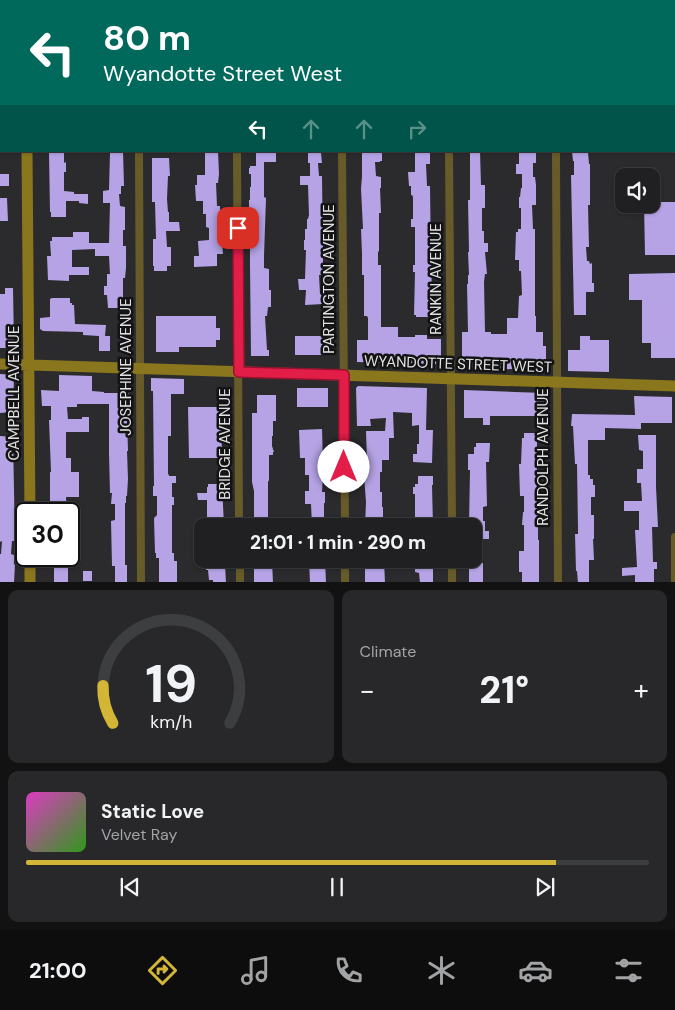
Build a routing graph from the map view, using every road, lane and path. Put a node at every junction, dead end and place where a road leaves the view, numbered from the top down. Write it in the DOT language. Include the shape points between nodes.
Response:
graph roads {
  1 [pos="27,152"];
  2 [pos="139,152"];
  3 [pos="237,152"];
  4 [pos="342,152"];
  5 [pos="449,152"];
  6 [pos="556,152"];
  7 [pos="0,364"];
  8 [pos="28,365"];
  9 [pos="140,368"];
  10 [pos="239,372"];
  11 [pos="344,375"];
  12 [pos="450,378"];
  13 [pos="556,382"];
  14 [pos="675,386"];
  15 [pos="30,502"];
  16 [pos="239,518"];
  17 [pos="345,518"];
  18 [pos="452,518"];
  19 [pos="675,537"];
  20 [pos="30,567"];
  21 [pos="240,568"];
  22 [pos="345,568"];
  23 [pos="452,568"];
  24 [pos="30,582"];
  25 [pos="141,582"];
  26 [pos="240,582"];
  27 [pos="345,582"];
  28 [pos="452,582"];
  29 [pos="558,582"];
  30 [pos="675,582"];
  1 -- 8 [label="main road, CAMPBELL AVENUE"];
  2 -- 9 [label="street, JOSEPHINE AVENUE"];
  3 -- 10 [label="street, BRIDGE AVENUE"];
  4 -- 11 [label="street, PARTINGTON AVENUE"];
  5 -- 12 [label="street, RANKIN AVENUE"];
  6 -- 13 [label="street, RANDOLPH AVENUE"];
  7 -- 8 [label="main road, WYANDOTTE STREET WEST"];
  8 -- 9 [label="main road, WYANDOTTE STREET WEST"];
  8 -- 15 [label="main road, CAMPBELL AVENUE"];
  9 -- 10 [label="main road, WYANDOTTE STREET WEST"];
  9 -- 25 [label="street, JOSEPHINE AVENUE"];
  10 -- 11 [label="main road, WYANDOTTE STREET WEST"];
  10 -- 16 [label="street, BRIDGE AVENUE"];
  11 -- 12 [label="main road, WYANDOTTE STREET WEST"];
  11 -- 17 [label="street, PARTINGTON AVENUE"];
  12 -- 13 [label="main road, WYANDOTTE STREET WEST"];
  12 -- 18 [label="street, RANKIN AVENUE"];
  13 -- 14 [label="main road, WYANDOTTE STREET WEST"];
  13 -- 29 [label="street, RANDOLPH AVENUE"];
  19 -- 30 [label="street"];
  20 -- 24 [label="main road"];
  21 -- 26 [label="street"];
  22 -- 27 [label="street"];
  23 -- 28 [label="street"];
}
